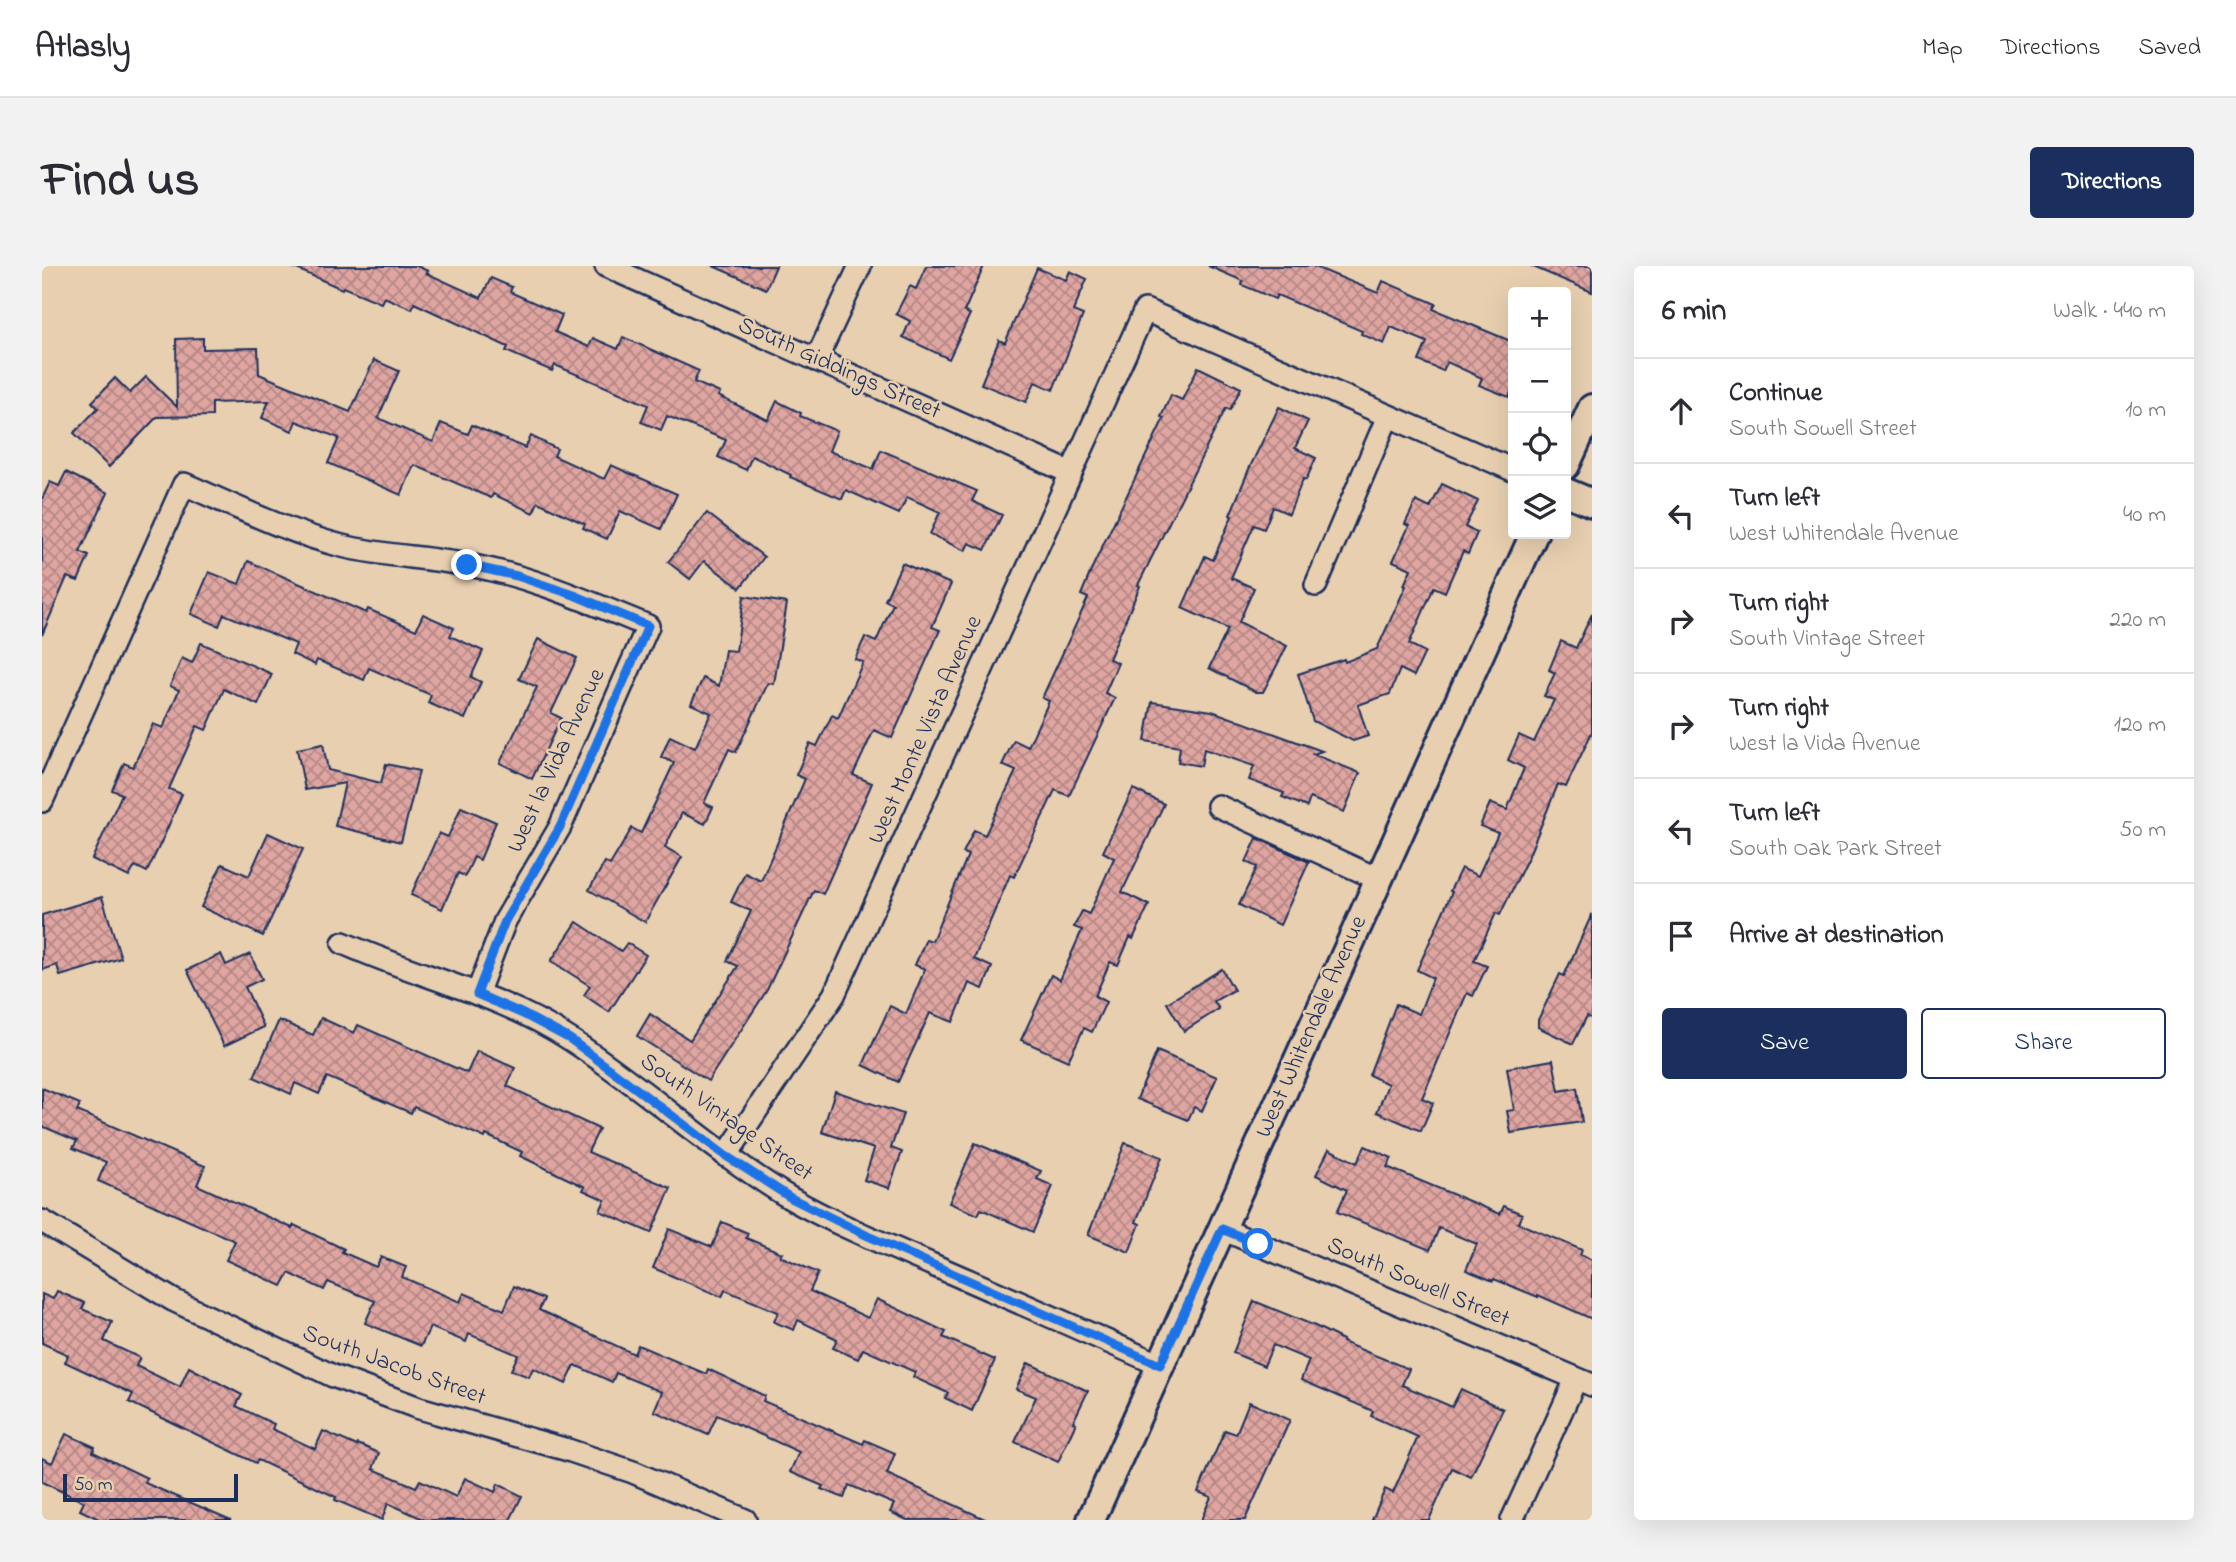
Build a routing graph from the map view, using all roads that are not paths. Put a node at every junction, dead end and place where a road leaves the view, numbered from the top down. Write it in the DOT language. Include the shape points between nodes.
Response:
graph roads {
  1 [pos="606,266"];
  2 [pos="860,266"];
  3 [pos="816,359"];
  4 [pos="1592,408"];
  5 [pos="1388,416"];
  6 [pos="1571,454"];
  7 [pos="1508,468"];
  8 [pos="1071,472"];
  9 [pos="1571,494"];
  10 [pos="1592,503"];
  11 [pos="1532,539"];
  12 [pos="1316,585"];
  13 [pos="42,801"];
  14 [pos="1218,806"];
  15 [pos="1378,880"];
  16 [pos="343,943"];
  17 [pos="477,994"];
  18 [pos="726,1156"];
  19 [pos="42,1221"];
  20 [pos="1222,1229"];
  21 [pos="1160,1365"];
  22 [pos="1584,1382"];
  23 [pos="745,1520"];
  24 [pos="1091,1520"];
  25 [pos="1512,1520"];
  1 -- 3 [label="street, South Giddings Street"];
  2 -- 3 [label="street"];
  3 -- 8 [label="street, South Giddings Street"];
  4 -- 6 [label="street"];
  5 -- 7 [label="street"];
  5 -- 8 [label="street, West Monte Vista Avenue" via="1146,310"];
  5 -- 12 [label="street"];
  8 -- 18 [label="street, West Monte Vista Avenue" via="834,995"];
  9 -- 10 [label="street"];
  11 -- 15 [label="street, West Whitendale Avenue"];
  13 -- 17 [label="street, West la Vida Avenue" via="184,484 276,524 342,546 517,576 648,626 560,827 505,921"];
  14 -- 15 [label="street"];
  15 -- 20 [label="street, West Whitendale Avenue"];
  16 -- 17 [label="street, South Vintage Street"];
  17 -- 18 [label="street, South Vintage Street" via="570,1039"];
  18 -- 21 [label="street, South Vintage Street" via="791,1198 868,1236"];
  19 -- 23 [label="street, South Jacob Street" via="173,1300 333,1376 419,1408 633,1472"];
  20 -- 21 [label="street, West Whitendale Avenue"];
  20 -- 22 [label="street, South Sowell Street"];
  21 -- 24 [label="street, West Whitendale Avenue"];
  22 -- 25 [label="street"];
}
